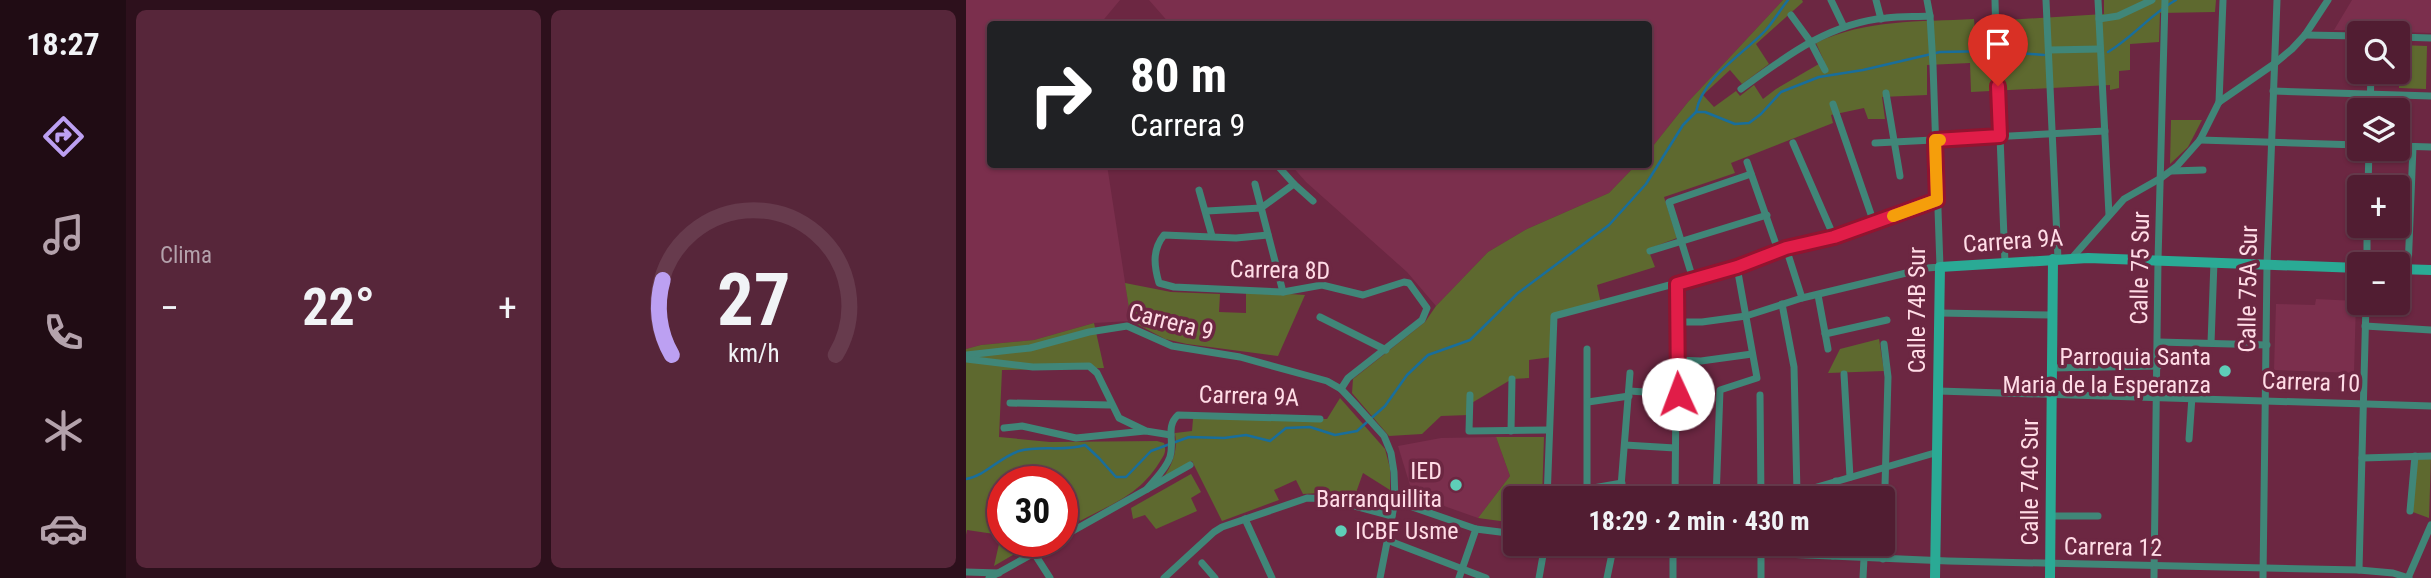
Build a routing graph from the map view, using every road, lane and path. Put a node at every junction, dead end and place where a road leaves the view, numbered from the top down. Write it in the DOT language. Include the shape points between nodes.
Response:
graph roads {
  1 [pos="1831,0"];
  2 [pos="1876,0"];
  3 [pos="1927,0"];
  4 [pos="1995,0"];
  5 [pos="2046,0"];
  6 [pos="2098,0"];
  7 [pos="2152,0"];
  8 [pos="2165,0"];
  9 [pos="2223,0"];
  10 [pos="2277,0"];
  11 [pos="2329,0"];
  12 [pos="1791,15"];
  13 [pos="1930,16"];
  14 [pos="1881,19"];
  15 [pos="2099,19"];
  16 [pos="1844,27"];
  17 [pos="2305,35"];
  18 [pos="2347,36"];
  19 [pos="1996,37"];
  20 [pos="2410,37"];
  21 [pos="2431,38"];
  22 [pos="1811,41"];
  23 [pos="2100,49"];
  24 [pos="2049,50"];
  25 [pos="1997,60"];
  26 [pos="2274,64"];
  27 [pos="1825,70"];
  28 [pos="2370,84"];
  29 [pos="1741,89"];
  30 [pos="2273,91"];
  31 [pos="1886,93"];
  32 [pos="2370,94"];
  33 [pos="2431,96"];
  34 [pos="2370,98"];
  35 [pos="2219,102"];
  36 [pos="1833,104"];
  37 [pos="2105,131"];
  38 [pos="2053,134"];
  39 [pos="2000,136"];
  40 [pos="1935,140"];
  41 [pos="2200,140"];
  42 [pos="1893,142"];
  43 [pos="2270,142"];
  44 [pos="1793,143"];
  45 [pos="1875,143"];
  46 [pos="2347,145"];
  47 [pos="2410,147"];
  48 [pos="2413,147"];
  49 [pos="2431,147"];
  50 [pos="1747,162"];
  51 [pos="1280,168"];
  52 [pos="2203,170"];
  53 [pos="2172,171"];
  54 [pos="1751,174"];
  55 [pos="1900,176"];
  56 [pos="2161,178"];
  57 [pos="1255,184"];
  58 [pos="1294,184"];
  59 [pos="1199,190"];
  60 [pos="1937,200"];
  61 [pos="1313,201"];
  62 [pos="1261,208"];
  63 [pos="1207,211"];
  64 [pos="1767,215"];
  65 [pos="2109,215"];
  66 [pos="1874,223"];
  67 [pos="1268,235"];
  68 [pos="1212,236"];
  69 [pos="1834,237"];
  70 [pos="1681,240"];
  71 [pos="1782,249"];
  72 [pos="1650,251"];
  73 [pos="2404,252"];
  74 [pos="2055,259"];
  75 [pos="2071,259"];
  76 [pos="2158,260"];
  77 [pos="2214,262"];
  78 [pos="2005,263"];
  79 [pos="2267,264"];
  80 [pos="1737,267"];
  81 [pos="1940,267"];
  82 [pos="2347,267"];
  83 [pos="2410,269"];
  84 [pos="2431,270"];
  85 [pos="1693,279"];
  86 [pos="1677,284"];
  87 [pos="1283,292"];
  88 [pos="1818,295"];
  89 [pos="1802,298"];
  90 [pos="1782,304"];
  91 [pos="1939,313"];
  92 [pos="2052,315"];
  93 [pos="2365,315"];
  94 [pos="1746,316"];
  95 [pos="1320,317"];
  96 [pos="1887,320"];
  97 [pos="1677,322"];
  98 [pos="2365,326"];
  99 [pos="2431,330"];
  100 [pos="1825,334"];
  101 [pos="2158,342"];
  102 [pos="2211,343"];
  103 [pos="1884,344"];
  104 [pos="2267,345"];
  105 [pos="1587,349"];
  106 [pos="1828,349"];
  107 [pos="1386,350"];
  108 [pos="1752,354"];
  109 [pos="966,357"];
  110 [pos="1676,360"];
  111 [pos="2158,366"];
  112 [pos="2052,368"];
  113 [pos="1630,373"];
  114 [pos="1844,374"];
  115 [pos="1512,379"];
  116 [pos="1341,389"];
  117 [pos="1938,391"];
  118 [pos="1629,394"];
  119 [pos="1678,394"];
  120 [pos="2052,394"];
  121 [pos="1760,395"];
  122 [pos="1470,396"];
  123 [pos="2157,397"];
  124 [pos="2192,397"];
  125 [pos="2266,399"];
  126 [pos="1588,402"];
  127 [pos="2363,402"];
  128 [pos="1010,403"];
  129 [pos="1111,405"];
  130 [pos="2431,405"];
  131 [pos="1320,419"];
  132 [pos="1004,428"];
  133 [pos="1549,430"];
  134 [pos="1146,431"];
  135 [pos="1511,431"];
  136 [pos="1171,437"];
  137 [pos="2189,439"];
  138 [pos="1625,445"];
  139 [pos="1675,448"];
  140 [pos="1938,452"];
  141 [pos="2415,456"];
  142 [pos="2431,456"];
  143 [pos="2362,458"];
  144 [pos="1190,465"];
  145 [pos="1887,467"];
  146 [pos="1850,477"];
  147 [pos="1836,481"];
  148 [pos="1622,483"];
  149 [pos="1547,486"];
  150 [pos="1587,486"];
  151 [pos="1604,486"];
  152 [pos="1622,486"];
  153 [pos="1674,486"];
  154 [pos="1716,486"];
  155 [pos="1761,486"];
  156 [pos="1797,486"];
  157 [pos="1820,486"];
  158 [pos="1836,486"];
  159 [pos="1147,489"];
  160 [pos="1395,501"];
  161 [pos="2410,511"];
  162 [pos="1392,516"];
  163 [pos="2051,516"];
  164 [pos="2098,516"];
  165 [pos="1245,519"];
  166 [pos="2431,525"];
  167 [pos="1078,528"];
  168 [pos="1476,530"];
  169 [pos="1503,533"];
  170 [pos="1387,540"];
  171 [pos="1543,556"];
  172 [pos="1611,556"];
  173 [pos="1673,556"];
  174 [pos="1761,556"];
  175 [pos="1833,556"];
  176 [pos="1027,557"];
  177 [pos="1037,557"];
  178 [pos="1864,558"];
  179 [pos="1883,559"];
  180 [pos="1935,560"];
  181 [pos="1202,563"];
  182 [pos="2050,564"];
  183 [pos="2154,567"];
  184 [pos="1462,569"];
  185 [pos="2264,569"];
  186 [pos="2359,570"];
  187 [pos="966,572"];
  188 [pos="999,573"];
  189 [pos="989,578"];
  190 [pos="1050,578"];
  191 [pos="1164,578"];
  192 [pos="1214,578"];
  193 [pos="1272,578"];
  194 [pos="1380,578"];
  195 [pos="1459,578"];
  196 [pos="1486,578"];
  197 [pos="1539,578"];
  198 [pos="1606,578"];
  199 [pos="1672,578"];
  200 [pos="1761,578"];
  201 [pos="1863,578"];
  202 [pos="1935,578"];
  203 [pos="2050,578"];
  204 [pos="2154,578"];
  205 [pos="2263,578"];
  206 [pos="2409,578"];
  1 -- 16 [label="street"];
  2 -- 14 [label="street"];
  3 -- 13 [label="street, Calle 74B Sur"];
  4 -- 19 [label="street"];
  5 -- 24 [label="street, Calle 74C Sur"];
  6 -- 15 [label="street"];
  7 -- 15 [label="street" via="2118,16"];
  8 -- 56 [label="street, Calle 75 Sur"];
  9 -- 35 [label="street"];
  10 -- 26 [label="street, Calle 75A Sur"];
  11 -- 17 [label="street"];
  12 -- 22 [label="street"];
  13 -- 14 [label="street"];
  13 -- 40 [label="street, Calle 74B Sur"];
  14 -- 16 [label="street"];
  15 -- 23 [label="street"];
  16 -- 22 [label="street"];
  17 -- 18 [label="street"];
  17 -- 26 [label="street"];
  20 -- 21 [label="street"];
  22 -- 27 [label="street"];
  22 -- 29 [label="street"];
  23 -- 24 [label="street"];
  23 -- 37 [label="street"];
  24 -- 38 [label="street, Calle 74C Sur"];
  25 -- 39 [label="street"];
  26 -- 30 [label="street, Calle 75A Sur"];
  26 -- 35 [label="street"];
  28 -- 32 [label="street"];
  30 -- 32 [label="street"];
  30 -- 43 [label="street, Calle 75A Sur"];
  31 -- 42 [label="street"];
  32 -- 33 [label="street"];
  32 -- 34 [label="street"];
  35 -- 41 [label="street"];
  36 -- 66 [label="street"];
  37 -- 38 [label="street"];
  37 -- 65 [label="street"];
  38 -- 39 [label="street"];
  38 -- 74 [label="street, Calle 74C Sur"];
  39 -- 40 [label="street"];
  39 -- 78 [label="street"];
  40 -- 42 [label="street"];
  40 -- 60 [label="street, Calle 74B Sur"];
  41 -- 43 [label="street"];
  41 -- 53 [label="street"];
  42 -- 45 [label="street"];
  42 -- 55 [label="street"];
  43 -- 46 [label="street"];
  43 -- 79 [label="street, Calle 75A Sur"];
  44 -- 69 [label="street"];
  47 -- 48 [label="street"];
  48 -- 49 [label="street"];
  48 -- 73 [label="street"];
  50 -- 54 [label="street"];
  51 -- 58 [label="street"];
  52 -- 53 [label="street"];
  53 -- 56 [label="street"];
  54 -- 64 [label="street"];
  54 -- 70 [label="street" via="1669,202"];
  56 -- 65 [label="street" via="2132,193"];
  56 -- 76 [label="street, Calle 75 Sur"];
  57 -- 62 [label="street"];
  58 -- 61 [label="street"];
  58 -- 62 [label="street"];
  59 -- 63 [label="street"];
  60 -- 66 [label="street"];
  60 -- 81 [label="street, Calle 74B Sur"];
  62 -- 63 [label="street"];
  62 -- 67 [label="street"];
  63 -- 68 [label="street"];
  64 -- 70 [label="street"];
  64 -- 71 [label="street"];
  65 -- 75 [label="street"];
  66 -- 69 [label="street"];
  67 -- 68 [label="street"];
  67 -- 87 [label="street"];
  68 -- 87 [label="street, Carrera 8D" via="1164,235 1157,244 1154,266 1159,283"];
  69 -- 71 [label="street"];
  70 -- 72 [label="street"];
  70 -- 85 [label="street"];
  71 -- 80 [label="street"];
  71 -- 89 [label="street"];
  74 -- 75 [label="street, Carrera 9A"];
  74 -- 78 [label="street, Carrera 9A"];
  74 -- 92 [label="street, Calle 74C Sur"];
  75 -- 76 [label="street, Carrera 9A"];
  76 -- 77 [label="street, Carrera 9A"];
  76 -- 101 [label="street, Calle 75 Sur"];
  77 -- 79 [label="street, Carrera 9A"];
  77 -- 102 [label="street"];
  78 -- 81 [label="street, Carrera 9A"];
  79 -- 82 [label="street, Carrera 9A"];
  79 -- 104 [label="street, Calle 75A Sur"];
  80 -- 85 [label="street"];
  80 -- 94 [label="street"];
  81 -- 88 [label="street, Carrera 9A"];
  81 -- 91 [label="street, Calle 74B Sur"];
  83 -- 84 [label="street"];
  85 -- 86 [label="street"];
  86 -- 97 [label="street"];
  86 -- 133 [label="street" via="1554,316"];
  87 -- 107 [label="street, Carrera 8D" via="1322,285 1363,295 1406,282 1427,308 1422,320"];
  88 -- 89 [label="street, Carrera 9A"];
  88 -- 100 [label="street"];
  89 -- 90 [label="street, Carrera 9A"];
  90 -- 94 [label="street, Carrera 9A"];
  90 -- 156 [label="street" via="1794,366"];
  91 -- 92 [label="street"];
  91 -- 117 [label="street, Calle 74B Sur"];
  92 -- 112 [label="street, Calle 74C Sur"];
  93 -- 98 [label="street"];
  94 -- 97 [label="street, Carrera 9A"];
  94 -- 108 [label="street"];
  95 -- 107 [label="street"];
  96 -- 100 [label="street"];
  97 -- 110 [label="street"];
  98 -- 99 [label="street"];
  98 -- 127 [label="street"];
  100 -- 106 [label="street"];
  101 -- 102 [label="street"];
  101 -- 111 [label="street, Calle 75 Sur"];
  102 -- 104 [label="street"];
  103 -- 145 [label="street"];
  104 -- 125 [label="street, Calle 75A Sur"];
  105 -- 126 [label="street"];
  107 -- 116 [label="street" via="1348,378"];
  108 -- 110 [label="street"];
  108 -- 154 [label="street" via="1756,378 1720,390"];
  109 -- 116 [label="street, Carrera 9" via="1127,326 1172,346 1289,369"];
  109 -- 129 [label="street" via="1033,367 1084,365 1094,370"];
  110 -- 119 [label="street"];
  111 -- 112 [label="street"];
  111 -- 123 [label="street, Calle 75 Sur"];
  112 -- 120 [label="street, Calle 74C Sur"];
  113 -- 118 [label="street"];
  114 -- 146 [label="street"];
  115 -- 135 [label="street"];
  116 -- 160 [label="street, Carrera 9" via="1388,443"];
  117 -- 120 [label="street, Carrera 10"];
  117 -- 140 [label="street, Calle 74B Sur"];
  118 -- 119 [label="street"];
  118 -- 126 [label="street"];
  118 -- 138 [label="street"];
  119 -- 139 [label="street"];
  120 -- 123 [label="street, Carrera 10"];
  120 -- 163 [label="street, Calle 74C Sur"];
  121 -- 155 [label="street"];
  122 -- 135 [label="street" via="1469,431"];
  123 -- 124 [label="street, Carrera 10"];
  123 -- 183 [label="street, Calle 75 Sur"];
  124 -- 125 [label="street, Carrera 10"];
  124 -- 137 [label="street"];
  125 -- 127 [label="street, Carrera 10"];
  125 -- 185 [label="street, Calle 75A Sur"];
  126 -- 150 [label="street"];
  127 -- 130 [label="street, Carrera 10"];
  127 -- 143 [label="street"];
  128 -- 129 [label="street"];
  129 -- 134 [label="street" via="1119,418"];
  131 -- 136 [label="street, Carrera 9A" via="1178,415 1171,424"];
  132 -- 134 [label="street" via="1022,426 1076,438"];
  133 -- 135 [label="street"];
  133 -- 149 [label="street"];
  134 -- 136 [label="street"];
  136 -- 159 [label="street" via="1166,466"];
  138 -- 139 [label="street"];
  138 -- 148 [label="street"];
  139 -- 153 [label="street"];
  140 -- 145 [label="street"];
  140 -- 180 [label="street, Calle 74B Sur"];
  141 -- 142 [label="street"];
  141 -- 143 [label="street"];
  141 -- 161 [label="street"];
  143 -- 186 [label="street"];
  144 -- 159 [label="street"];
  145 -- 146 [label="street"];
  145 -- 179 [label="street"];
  146 -- 147 [label="street"];
  147 -- 157 [label="street"];
  147 -- 158 [label="street"];
  148 -- 151 [label="street"];
  148 -- 152 [label="street"];
  159 -- 167 [label="street"];
  160 -- 162 [label="street, Carrera 9"];
  160 -- 168 [label="street"];
  162 -- 165 [label="street" via="1307,498"];
  162 -- 170 [label="street, Carrera 9"];
  163 -- 164 [label="street"];
  163 -- 182 [label="street, Calle 74C Sur"];
  165 -- 191 [label="street" via="1214,532"];
  165 -- 193 [label="street"];
  166 -- 206 [label="street"];
  168 -- 169 [label="street"];
  168 -- 184 [label="street"];
  170 -- 184 [label="street"];
  170 -- 194 [label="street, Carrera 9"];
  171 -- 197 [label="street"];
  172 -- 198 [label="street"];
  173 -- 199 [label="street"];
  174 -- 200 [label="street"];
  175 -- 178 [label="street, Carrera 12"];
  176 -- 188 [label="street"];
  177 -- 190 [label="street"];
  178 -- 179 [label="street, Carrera 12"];
  178 -- 201 [label="street"];
  179 -- 180 [label="street, Carrera 12"];
  180 -- 182 [label="street, Carrera 12"];
  180 -- 202 [label="street, Calle 74B Sur"];
  181 -- 192 [label="street"];
  182 -- 183 [label="street, Carrera 12"];
  182 -- 203 [label="street, Calle 74C Sur"];
  183 -- 185 [label="street, Carrera 12"];
  183 -- 204 [label="street, Calle 75 Sur"];
  184 -- 195 [label="street"];
  184 -- 196 [label="street"];
  185 -- 186 [label="street, Carrera 12"];
  185 -- 205 [label="street, Calle 75A Sur"];
  186 -- 206 [label="street, Carrera 12"];
  187 -- 188 [label="street"];
  188 -- 189 [label="street"];
}
